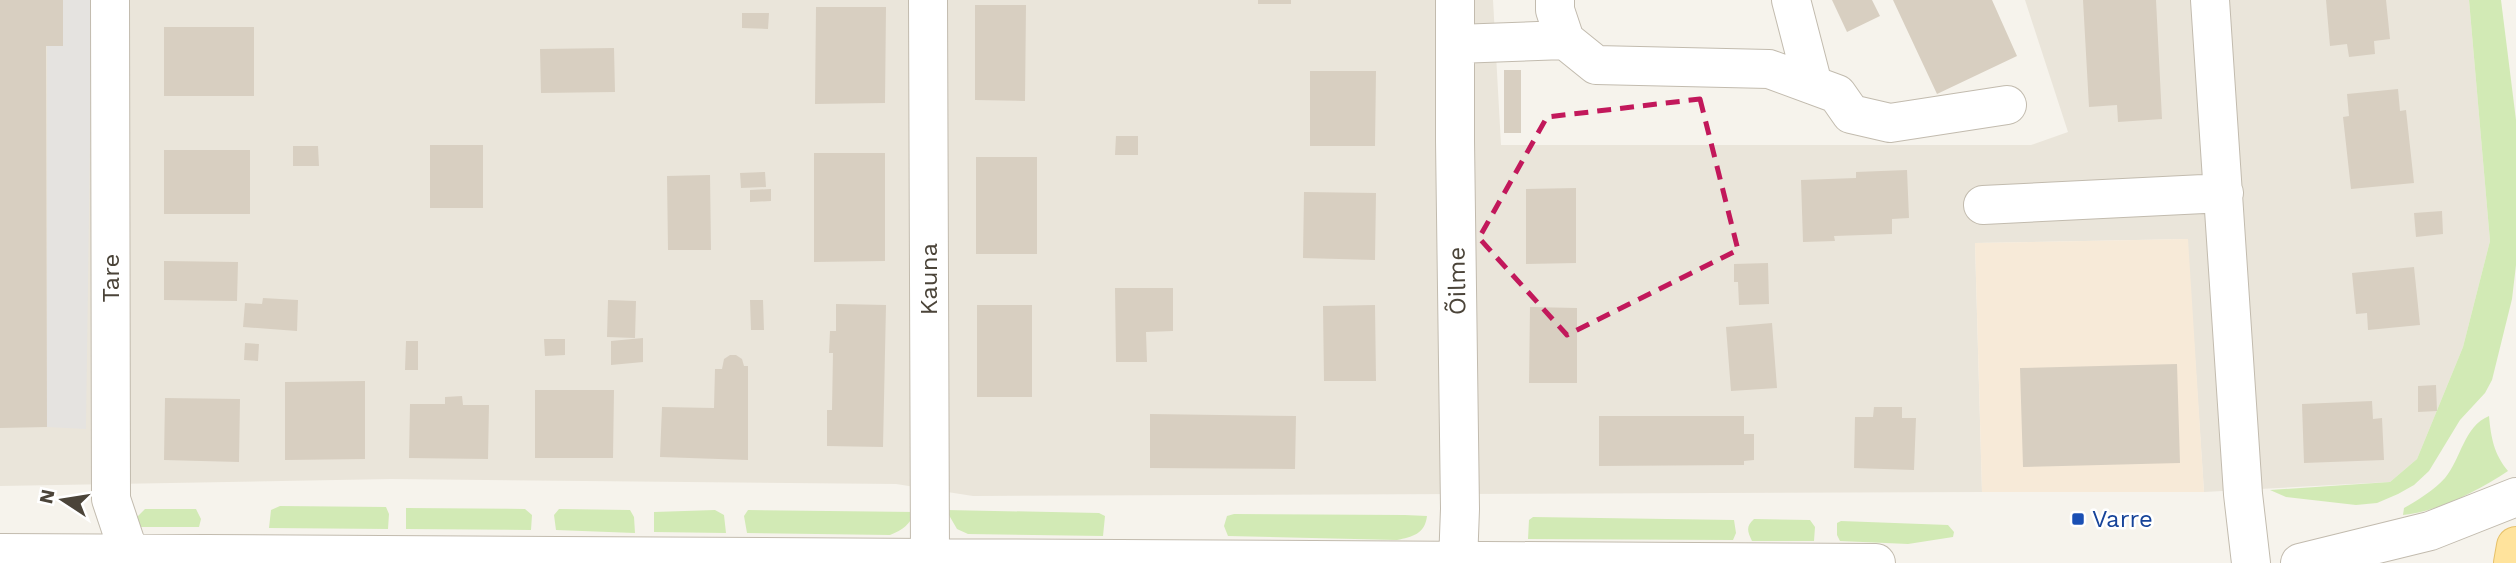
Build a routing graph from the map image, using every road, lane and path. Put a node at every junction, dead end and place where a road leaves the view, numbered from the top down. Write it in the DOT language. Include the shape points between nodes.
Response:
graph roads {
  1 [pos="110,0"];
  2 [pos="928,0"];
  3 [pos="1455,0"];
  4 [pos="1555,0"];
  5 [pos="1791,0"];
  6 [pos="2210,0"];
  7 [pos="1565,40"];
  8 [pos="1456,44"];
  9 [pos="1813,85"];
  10 [pos="2007,105"];
  11 [pos="2224,192"];
  12 [pos="1983,205"];
  13 [pos="2516,497"];
  14 [pos="2516,546"];
  15 [pos="0,553"];
  16 [pos="129,558"];
  17 [pos="930,558"];
  18 [pos="1458,562"];
  19 [pos="1876,563"];
  20 [pos="2251,563"];
  21 [pos="2300,563"];
  22 [pos="2513,563"];
  1 -- 16 [label="street, Tare" via="111,499"];
  2 -- 17 [label="street, Kauna"];
  3 -- 8 [label="street, Õilme"];
  4 -- 7 [label="street"];
  5 -- 9 [label="street"];
  6 -- 11 [label="street"];
  7 -- 8 [label="street"];
  7 -- 9 [label="street" via="1596,65 1769,69"];
  8 -- 18 [label="street, Õilme"];
  9 -- 10 [label="street" via="1837,94 1851,114 1890,123"];
  11 -- 12 [label="street"];
  11 -- 20 [label="street" via="2242,494"];
  13 -- 21 [label="street" via="2430,531"];
  14 -- 22 [label="main road"];
  15 -- 16 [label="street"];
  16 -- 17 [label="street"];
  17 -- 18 [label="street"];
  18 -- 19 [label="street"];
}
